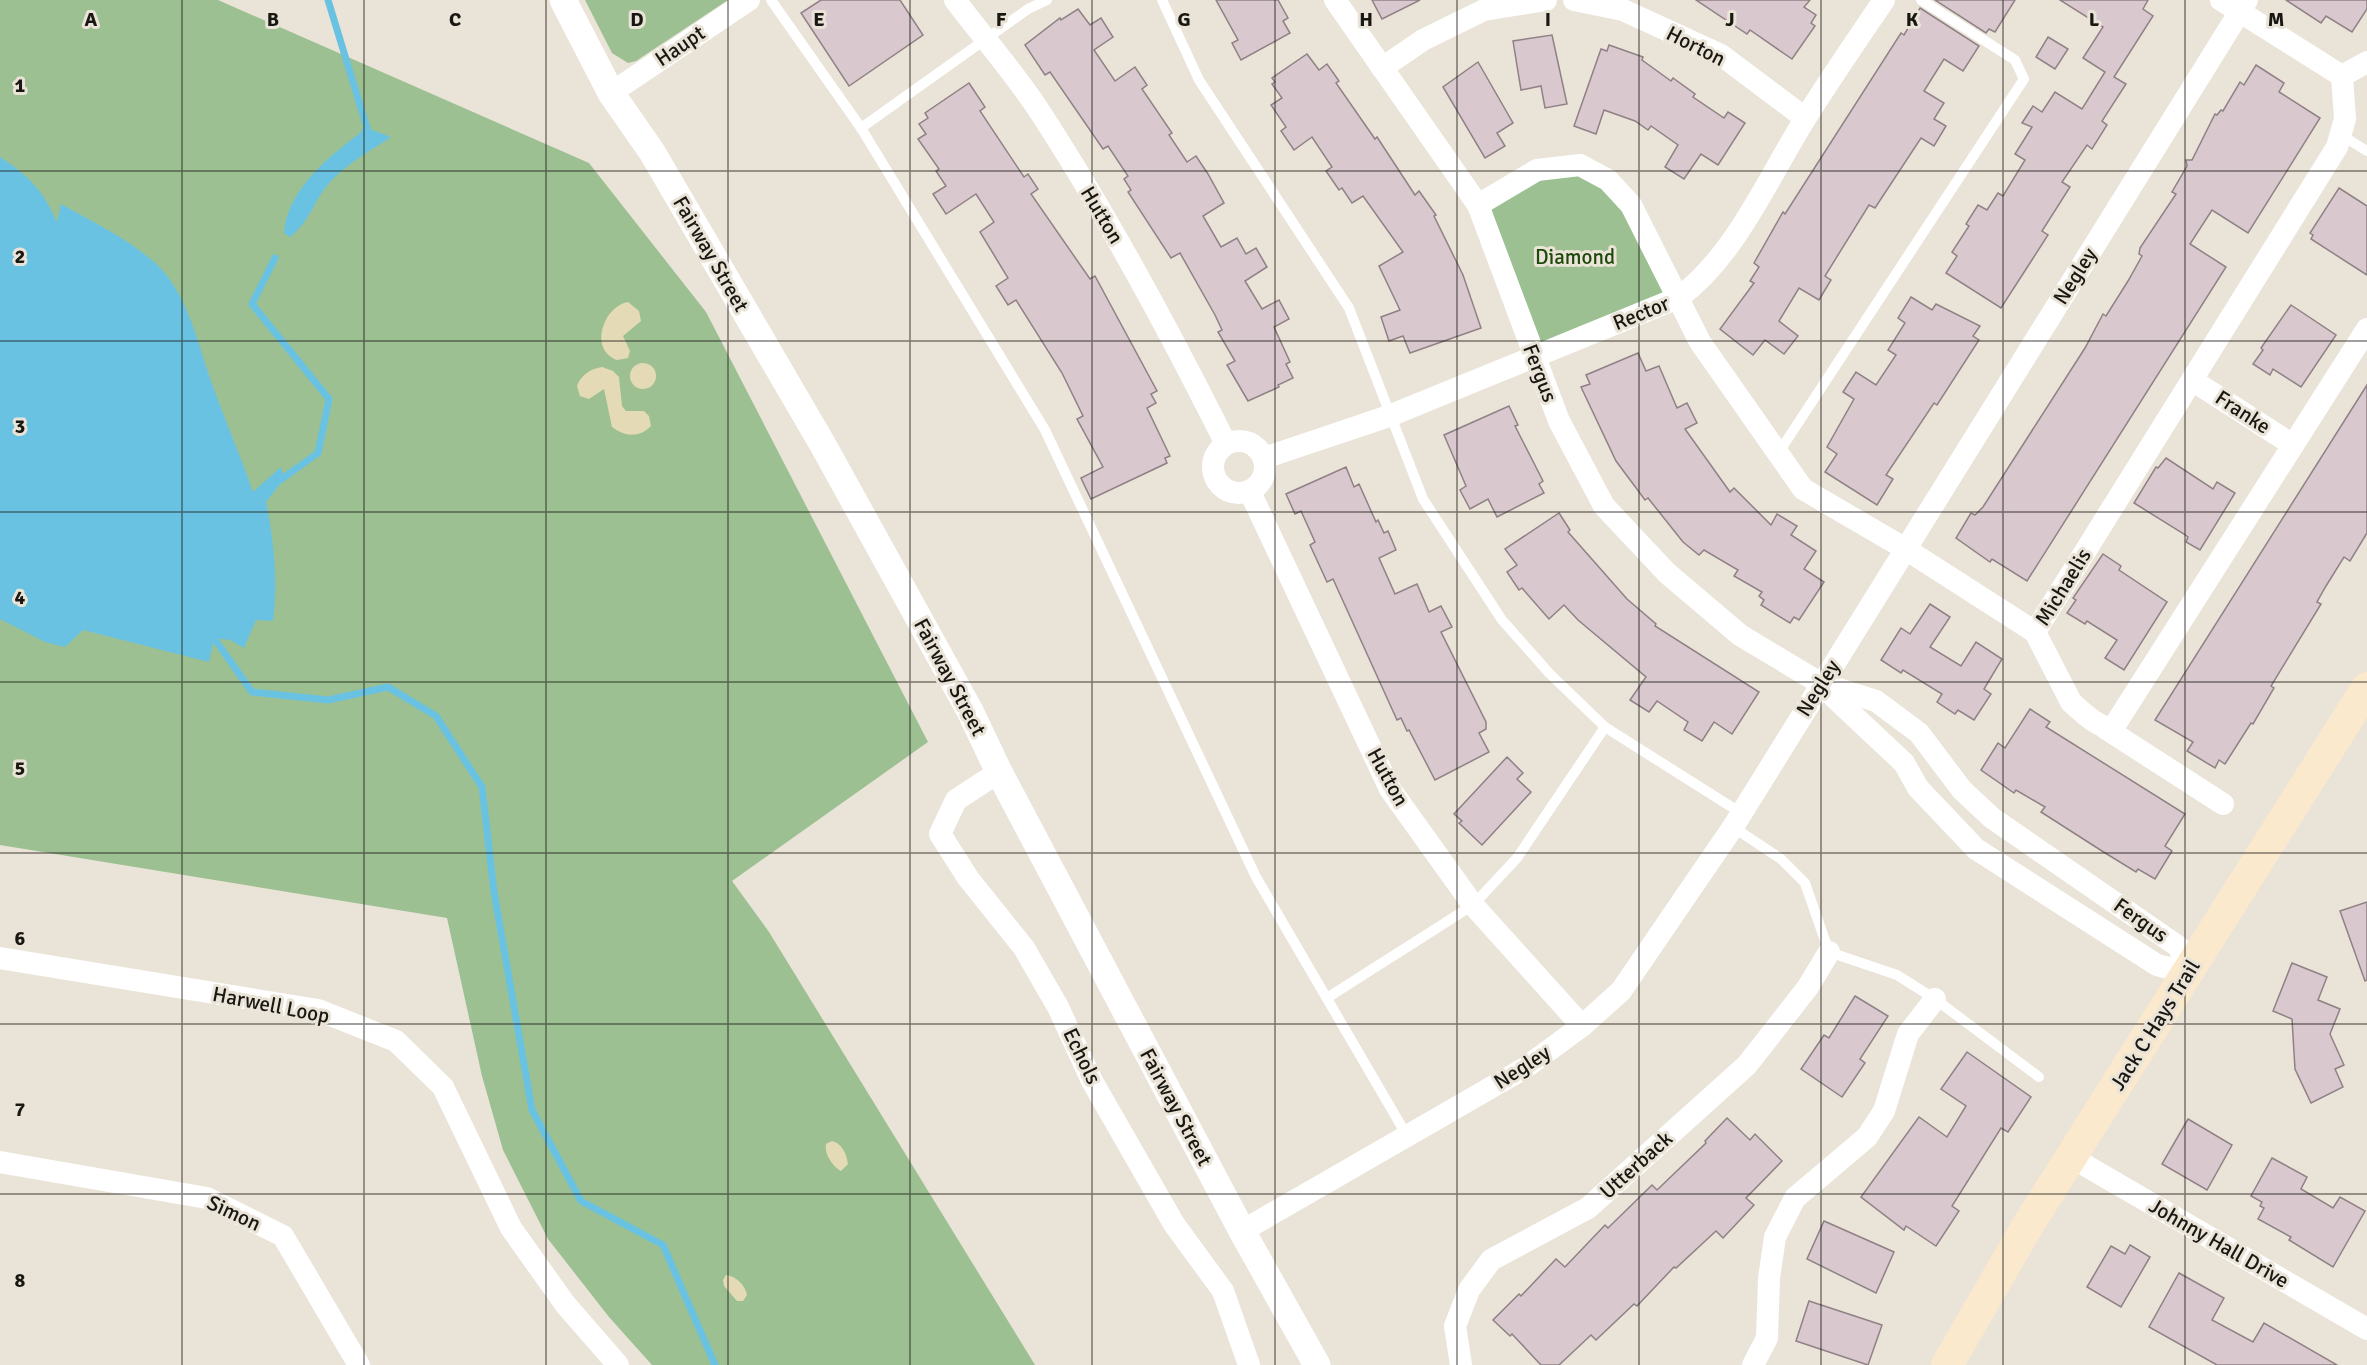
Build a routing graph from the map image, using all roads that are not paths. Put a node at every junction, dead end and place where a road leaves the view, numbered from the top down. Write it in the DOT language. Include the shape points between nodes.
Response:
graph roads {
  1 [pos="563,0"];
  2 [pos="749,0"];
  3 [pos="771,0"];
  4 [pos="955,0"];
  5 [pos="1047,0"];
  6 [pos="1162,0"];
  7 [pos="1335,0"];
  8 [pos="1546,0"];
  9 [pos="1574,0"];
  10 [pos="1884,0"];
  11 [pos="1921,0"];
  12 [pos="2236,4"];
  13 [pos="985,40"];
  14 [pos="2367,62"];
  15 [pos="1382,68"];
  16 [pos="2342,76"];
  17 [pos="611,93"];
  18 [pos="1805,118"];
  19 [pos="861,128"];
  20 [pos="2341,135"];
  21 [pos="2367,151"];
  22 [pos="1478,205"];
  23 [pos="1678,298"];
  24 [pos="2367,329"];
  25 [pos="1534,356"];
  26 [pos="2192,380"];
  27 [pos="1389,416"];
  28 [pos="1226,444"];
  29 [pos="2293,445"];
  30 [pos="1779,452"];
  31 [pos="1264,458"];
  32 [pos="1250,492"];
  33 [pos="1904,548"];
  34 [pos="2035,632"];
  35 [pos="1820,683"];
  36 [pos="2367,688"];
  37 [pos="1605,727"];
  38 [pos="2105,728"];
  39 [pos="999,772"];
  40 [pos="2223,804"];
  41 [pos="1737,820"];
  42 [pos="1473,905"];
  43 [pos="1828,952"];
  44 [pos="0,958"];
  45 [pos="2188,973"];
  46 [pos="1327,998"];
  47 [pos="1935,999"];
  48 [pos="1582,1026"];
  49 [pos="2039,1077"];
  50 [pos="1407,1134"];
  51 [pos="2071,1157"];
  52 [pos="0,1162"];
  53 [pos="1242,1231"];
  54 [pos="2367,1329"];
  55 [pos="359,1365"];
  56 [pos="618,1365"];
  57 [pos="1249,1365"];
  58 [pos="1317,1365"];
  59 [pos="1461,1365"];
  60 [pos="1753,1365"];
  61 [pos="1947,1365"];
  1 -- 17 [label="street, Fairway Street"];
  2 -- 17 [label="street, Haupt"];
  3 -- 19 [label="lane"];
  4 -- 13 [label="street, Hutton"];
  5 -- 13 [label="lane"];
  6 -- 27 [label="lane" via="1199,80 1349,308"];
  7 -- 15 [label="street, Fergus"];
  8 -- 15 [label="street" via="1484,10 1423,40"];
  9 -- 18 [label="street, Horton" via="1623,10 1721,55"];
  10 -- 18 [label="street, Rector"];
  11 -- 30 [label="lane" via="2016,60 2024,79"];
  12 -- 16 [label="street"];
  12 -- 33 [label="street, Negley"];
  13 -- 19 [label="lane"];
  13 -- 28 [label="street, Hutton" via="1037,108 1121,246"];
  14 -- 16 [label="street"];
  15 -- 22 [label="street, Fergus"];
  16 -- 20 [label="street, Michaelis" via="2345,119"];
  17 -- 39 [label="street, Fairway Street" via="652,152 823,445 970,711"];
  18 -- 23 [label="street, Rector" via="1729,245 1697,284"];
  19 -- 46 [label="lane" via="1045,429 1256,876"];
  20 -- 21 [label="lane"];
  20 -- 26 [label="street, Michaelis"];
  22 -- 23 [label="street" via="1537,170 1580,165 1608,180 1631,205"];
  22 -- 25 [label="street, Fergus"];
  23 -- 25 [label="street, Rector"];
  23 -- 30 [label="street" via="1700,342"];
  24 -- 29 [label="street"];
  25 -- 27 [label="street, Rector"];
  25 -- 35 [label="street, Fergus" via="1559,421 1604,506 1667,573 1740,634"];
  26 -- 29 [label="street, Franke"];
  26 -- 34 [label="street, Michaelis"];
  27 -- 31 [label="street, Rector"];
  27 -- 37 [label="lane" via="1424,499 1502,620"];
  28 -- 31 [label="street" via="1250,443"];
  28 -- 32 [label="street" via="1214,457 1214,475 1218,483 1233,493"];
  29 -- 38 [label="street" via="2113,728"];
  30 -- 33 [label="street" via="1803,489"];
  31 -- 32 [label="street" via="1266,474"];
  32 -- 42 [label="street, Hutton" via="1390,789"];
  33 -- 34 [label="street"];
  33 -- 35 [label="street, Negley"];
  34 -- 38 [label="street, Michaelis" via="2072,702"];
  35 -- 41 [label="street, Negley"];
  35 -- 45 [label="street, Fergus" via="1904,763 1918,788 1976,849 2157,965"];
  35 -- 45 [label="street, Fergus" via="1876,701 1919,733 1962,790 1985,811 2179,947"];
  36 -- 45 [label="main road, Jack C Hays Trail"];
  37 -- 41 [label="lane"];
  37 -- 42 [label="lane" via="1517,858"];
  38 -- 40 [label="street, Michaelis"];
  39 -- 53 [label="street, Fairway Street"];
  39 -- 57 [label="street, Echols" via="956,800 940,834 968,878 1024,948 1058,1007 1092,1081 1174,1224 1223,1291"];
  41 -- 43 [label="lane" via="1805,883"];
  41 -- 48 [label="street, Negley" via="1621,991"];
  42 -- 46 [label="lane"];
  42 -- 48 [label="street, Hutton"];
  43 -- 47 [label="lane" via="1897,975"];
  43 -- 59 [label="street, Utterback" via="1808,987 1747,1065 1588,1208 1491,1260 1469,1290 1455,1326"];
  44 -- 56 [label="street, Harwell Loop" via="318,1010 396,1041 443,1087 511,1228 565,1304"];
  45 -- 51 [label="main road, Jack C Hays Trail"];
  46 -- 50 [label="lane"];
  47 -- 49 [label="lane"];
  47 -- 60 [label="street" via="1908,1034 1884,1111 1873,1129 1795,1198 1775,1237 1767,1338"];
  48 -- 50 [label="street, Negley" via="1525,1068"];
  50 -- 53 [label="street, Negley"];
  51 -- 54 [label="street, Johnny Hall Drive"];
  51 -- 61 [label="main road, Jack C Hays Trail"];
  52 -- 55 [label="street, Simon" via="207,1198 283,1236"];
  53 -- 58 [label="street, Fairway Street"];
}
